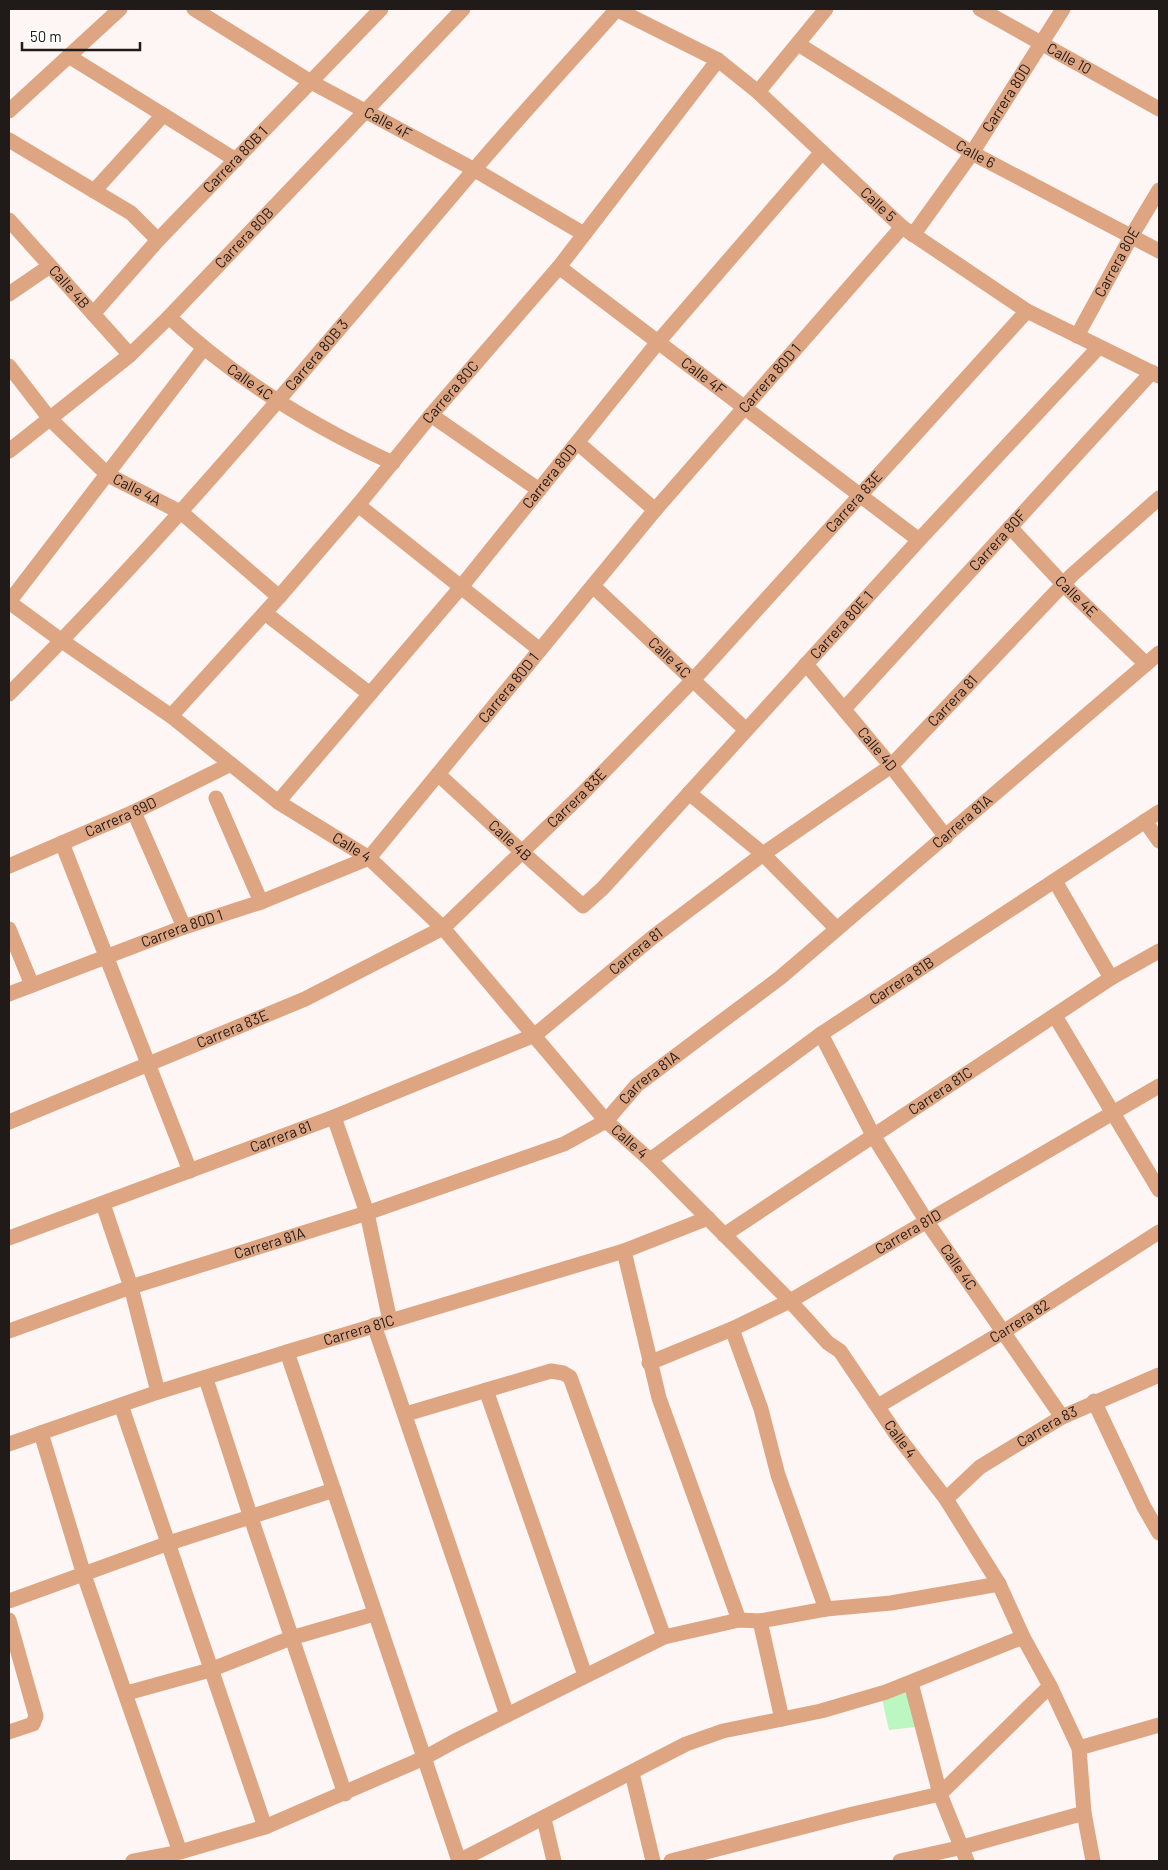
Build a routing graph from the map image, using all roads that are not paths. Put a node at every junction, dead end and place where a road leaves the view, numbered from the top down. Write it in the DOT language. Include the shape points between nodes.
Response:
graph roads {
  1 [pos="120,9"];
  2 [pos="194,9"];
  3 [pos="381,9"];
  4 [pos="463,9"];
  5 [pos="616,9"];
  6 [pos="826,9"];
  7 [pos="980,9"];
  8 [pos="1063,9"];
  9 [pos="798,44"];
  10 [pos="1041,44"];
  11 [pos="70,57"];
  12 [pos="718,60"];
  13 [pos="311,82"];
  14 [pos="758,92"];
  15 [pos="1159,109"];
  16 [pos="9,112"];
  17 [pos="366,113"];
  18 [pos="163,115"];
  19 [pos="9,140"];
  20 [pos="822,152"];
  21 [pos="972,153"];
  22 [pos="236,160"];
  23 [pos="475,170"];
  24 [pos="1159,190"];
  25 [pos="94,191"];
  26 [pos="9,220"];
  27 [pos="907,231"];
  28 [pos="584,234"];
  29 [pos="1132,235"];
  30 [pos="158,240"];
  31 [pos="1159,250"];
  32 [pos="50,266"];
  33 [pos="559,267"];
  34 [pos="9,294"];
  35 [pos="1028,311"];
  36 [pos="93,314"];
  37 [pos="169,316"];
  38 [pos="1077,336"];
  39 [pos="658,342"];
  40 [pos="1100,347"];
  41 [pos="203,349"];
  42 [pos="130,355"];
  43 [pos="9,366"];
  44 [pos="1155,374"];
  45 [pos="278,403"];
  46 [pos="746,407"];
  47 [pos="431,415"];
  48 [pos="50,419"];
  49 [pos="578,442"];
  50 [pos="9,451"];
  51 [pos="393,463"];
  52 [pos="108,475"];
  53 [pos="540,490"];
  54 [pos="860,494"];
  55 [pos="1159,498"];
  56 [pos="358,505"];
  57 [pos="656,510"];
  58 [pos="182,513"];
  59 [pos="1010,527"];
  60 [pos="919,540"];
  61 [pos="1063,584"];
  62 [pos="593,586"];
  63 [pos="461,587"];
  64 [pos="279,597"];
  65 [pos="9,602"];
  66 [pos="265,613"];
  67 [pos="62,641"];
  68 [pos="540,650"];
  69 [pos="1159,653"];
  70 [pos="806,664"];
  71 [pos="1146,664"];
  72 [pos="694,679"];
  73 [pos="9,694"];
  74 [pos="370,694"];
  75 [pos="844,710"];
  76 [pos="171,716"];
  77 [pos="746,730"];
  78 [pos="231,764"];
  79 [pos="891,766"];
  80 [pos="438,774"];
  81 [pos="689,793"];
  82 [pos="216,798"];
  83 [pos="278,802"];
  84 [pos="134,812"];
  85 [pos="1159,812"];
  86 [pos="1145,821"];
  87 [pos="946,837"];
  88 [pos="1159,840"];
  89 [pos="62,843"];
  90 [pos="522,852"];
  91 [pos="763,854"];
  92 [pos="369,858"];
  93 [pos="9,866"];
  94 [pos="1055,880"];
  95 [pos="262,902"];
  96 [pos="583,906"];
  97 [pos="184,928"];
  98 [pos="443,928"];
  99 [pos="9,929"];
  100 [pos="837,929"];
  101 [pos="1159,951"];
  102 [pos="108,957"];
  103 [pos="1112,978"];
  104 [pos="32,985"];
  105 [pos="9,994"];
  106 [pos="1055,1016"];
  107 [pos="821,1034"];
  108 [pos="535,1035"];
  109 [pos="147,1064"];
  110 [pos="1159,1086"];
  111 [pos="1115,1114"];
  112 [pos="334,1117"];
  113 [pos="606,1121"];
  114 [pos="9,1122"];
  115 [pos="874,1137"];
  116 [pos="650,1160"];
  117 [pos="190,1171"];
  118 [pos="1159,1190"];
  119 [pos="103,1204"];
  120 [pos="367,1213"];
  121 [pos="708,1218"];
  122 [pos="927,1222"];
  123 [pos="1159,1232"];
  124 [pos="724,1235"];
  125 [pos="9,1238"];
  126 [pos="624,1251"];
  127 [pos="131,1287"];
  128 [pos="790,1301"];
  129 [pos="390,1321"];
  130 [pos="374,1326"];
  131 [pos="732,1329"];
  132 [pos="9,1331"];
  133 [pos="1003,1332"];
  134 [pos="287,1352"];
  135 [pos="649,1363"];
  136 [pos="1159,1375"];
  137 [pos="206,1379"];
  138 [pos="486,1390"];
  139 [pos="158,1392"];
  140 [pos="1094,1401"];
  141 [pos="121,1405"];
  142 [pos="878,1406"];
  143 [pos="406,1414"];
  144 [pos="1062,1416"];
  145 [pos="41,1433"];
  146 [pos="9,1444"];
  147 [pos="334,1490"];
  148 [pos="946,1499"];
  149 [pos="250,1518"];
  150 [pos="1159,1533"];
  151 [pos="169,1543"];
  152 [pos="84,1575"];
  153 [pos="999,1584"];
  154 [pos="9,1601"];
  155 [pos="826,1609"];
  156 [pos="374,1614"];
  157 [pos="9,1620"];
  158 [pos="739,1620"];
  159 [pos="760,1621"];
  160 [pos="664,1637"];
  161 [pos="1023,1637"];
  162 [pos="291,1638"];
  163 [pos="210,1670"];
  164 [pos="586,1675"];
  165 [pos="911,1683"];
  166 [pos="1050,1686"];
  167 [pos="127,1693"];
  168 [pos="507,1715"];
  169 [pos="782,1719"];
  170 [pos="1159,1725"];
  171 [pos="9,1732"];
  172 [pos="1079,1748"];
  173 [pos="424,1758"];
  174 [pos="632,1772"];
  175 [pos="345,1794"];
  176 [pos="940,1794"];
  177 [pos="1084,1813"];
  178 [pos="544,1819"];
  179 [pos="265,1827"];
  180 [pos="180,1852"];
  181 [pos="965,1854"];
  182 [pos="132,1861"];
  183 [pos="459,1861"];
  184 [pos="554,1861"];
  185 [pos="653,1861"];
  186 [pos="671,1861"];
  187 [pos="900,1861"];
  188 [pos="1093,1861"];
  1 -- 11 [label="street"];
  2 -- 13 [label="street, Calle 4F"];
  3 -- 13 [label="street, Carrera 80B 1"];
  4 -- 17 [label="street, Carrera 80B"];
  5 -- 12 [label="street, Calle 5"];
  5 -- 23 [label="street, Carrera 80B 3"];
  6 -- 9 [label="street"];
  7 -- 10 [label="street, Calle 10"];
  8 -- 10 [label="street, Carrera 80D"];
  9 -- 14 [label="street"];
  9 -- 21 [label="street, Calle 6"];
  10 -- 15 [label="street, Calle 10"];
  10 -- 21 [label="street, Carrera 80D"];
  11 -- 16 [label="street"];
  11 -- 18 [label="street"];
  12 -- 14 [label="street, Calle 5"];
  12 -- 28 [label="street, Carrera 80C"];
  13 -- 17 [label="street, Calle 4F"];
  13 -- 22 [label="street, Carrera 80B 1"];
  14 -- 20 [label="street, Calle 5"];
  17 -- 23 [label="street, Calle 4F"];
  17 -- 37 [label="street, Carrera 80B"];
  18 -- 22 [label="street"];
  18 -- 25 [label="street"];
  19 -- 25 [label="street"];
  20 -- 27 [label="street, Calle 5"];
  20 -- 39 [label="street, Carrera 80D"];
  21 -- 27 [label="street, Carrera 80D"];
  21 -- 29 [label="street, Calle 6"];
  22 -- 30 [label="street, Carrera 80B 1"];
  23 -- 28 [label="street, Calle 4F"];
  23 -- 45 [label="street, Carrera 80B 3"];
  24 -- 29 [label="street, Carrera 80E"];
  25 -- 30 [label="street" via="131,213"];
  26 -- 32 [label="street, Calle 4B"];
  27 -- 35 [label="street, Calle 5"];
  27 -- 46 [label="street, Carrera 80D 1"];
  28 -- 33 [label="street, Carrera 80C"];
  29 -- 31 [label="street, Calle 6"];
  29 -- 38 [label="street, Carrera 80E"];
  30 -- 36 [label="street, Carrera 80B 1"];
  32 -- 34 [label="street"];
  32 -- 36 [label="street, Calle 4B"];
  33 -- 39 [label="street, Calle 4F"];
  33 -- 47 [label="street, Carrera 80C"];
  35 -- 38 [label="street, Calle 5"];
  35 -- 54 [label="street, Carrera 83E"];
  36 -- 42 [label="street, Calle 4B"];
  37 -- 41 [label="street, Calle 4C"];
  37 -- 42 [label="street, Carrera 80B"];
  38 -- 40 [label="street, Calle 5"];
  39 -- 46 [label="street, Calle 4F"];
  39 -- 49 [label="street, Carrera 80D"];
  40 -- 44 [label="street, Calle 5"];
  40 -- 60 [label="street, Carrera 80E 1"];
  41 -- 45 [label="street, Calle 4C"];
  41 -- 52 [label="street"];
  42 -- 48 [label="street, Carrera 80B"];
  43 -- 48 [label="street, Calle 4A"];
  44 -- 59 [label="street, Carrera 80F"];
  45 -- 51 [label="street, Calle 4C" via="341,439"];
  45 -- 58 [label="street, Carrera 80B 3"];
  46 -- 54 [label="street, Calle 4F"];
  46 -- 57 [label="street, Carrera 80D 1"];
  47 -- 51 [label="street, Carrera 80C"];
  47 -- 53 [label="street"];
  48 -- 50 [label="street, Carrera 80B"];
  48 -- 52 [label="street, Calle 4A"];
  49 -- 53 [label="street, Carrera 80D"];
  49 -- 57 [label="street"];
  51 -- 56 [label="street, Carrera 80C"];
  52 -- 58 [label="street, Calle 4A"];
  52 -- 65 [label="street"];
  53 -- 63 [label="street, Carrera 80D"];
  54 -- 60 [label="street, Calle 4F"];
  54 -- 72 [label="street, Carrera 83E"];
  55 -- 61 [label="street, Carrera 81"];
  56 -- 63 [label="street"];
  56 -- 64 [label="street, Carrera 80C"];
  57 -- 62 [label="street, Carrera 80D 1"];
  58 -- 64 [label="street, Calle 4A"];
  58 -- 67 [label="street, Carrera 80B 3"];
  59 -- 61 [label="street, Calle 4E"];
  59 -- 75 [label="street, Carrera 80F"];
  60 -- 70 [label="street, Carrera 80E 1"];
  61 -- 71 [label="street, Calle 4E"];
  61 -- 79 [label="street, Carrera 81"];
  62 -- 68 [label="street, Carrera 80D 1"];
  62 -- 72 [label="street, Calle 4C"];
  63 -- 68 [label="street"];
  63 -- 74 [label="street, Carrera 80D"];
  64 -- 66 [label="street, Carrera 80C"];
  65 -- 67 [label="street, Calle 4"];
  66 -- 74 [label="street"];
  66 -- 76 [label="street, Carrera 80C"];
  67 -- 73 [label="street, Carrera 80B 3"];
  67 -- 76 [label="street, Calle 4"];
  68 -- 80 [label="street, Carrera 80D 1"];
  69 -- 71 [label="street, Carrera 81A"];
  70 -- 75 [label="street, Calle 4D"];
  70 -- 77 [label="street, Carrera 80E 1"];
  71 -- 87 [label="street, Carrera 81A"];
  72 -- 77 [label="street, Calle 4C"];
  72 -- 90 [label="street, Carrera 83E"];
  74 -- 83 [label="street, Carrera 80D"];
  75 -- 79 [label="street, Calle 4D"];
  76 -- 78 [label="street, Calle 4"];
  77 -- 81 [label="street, Carrera 80E 1"];
  78 -- 83 [label="street, Calle 4"];
  78 -- 84 [label="street, Carrera 89D"];
  79 -- 87 [label="street, Calle 4D"];
  79 -- 91 [label="street, Carrera 81"];
  80 -- 90 [label="street, Calle 4B"];
  80 -- 92 [label="street, Carrera 80D 1"];
  81 -- 91 [label="street"];
  81 -- 96 [label="street, Carrera 80E 1"];
  82 -- 95 [label="street"];
  83 -- 92 [label="street, Calle 4"];
  84 -- 89 [label="street, Carrera 89D"];
  84 -- 97 [label="street"];
  85 -- 86 [label="street, Carrera 81B"];
  86 -- 88 [label="street"];
  86 -- 94 [label="street, Carrera 81B"];
  87 -- 100 [label="street, Carrera 81A"];
  89 -- 93 [label="street, Carrera 89D"];
  89 -- 102 [label="street"];
  90 -- 96 [label="street, Calle 4B"];
  90 -- 98 [label="street, Carrera 83E"];
  91 -- 100 [label="street"];
  91 -- 108 [label="street, Carrera 81" via="653,937"];
  92 -- 95 [label="street, Carrera 80D 1"];
  92 -- 98 [label="street, Calle 4"];
  94 -- 103 [label="street"];
  94 -- 107 [label="street, Carrera 81B"];
  95 -- 97 [label="street, Carrera 80D 1"];
  97 -- 102 [label="street, Carrera 80D 1"];
  98 -- 108 [label="street, Calle 4"];
  98 -- 109 [label="street, Carrera 83E" via="305,999"];
  99 -- 104 [label="street"];
  100 -- 113 [label="street, Carrera 81A" via="781,977 637,1084"];
  101 -- 103 [label="street, Carrera 81C"];
  102 -- 104 [label="street, Carrera 80D 1"];
  102 -- 109 [label="street"];
  103 -- 106 [label="street, Carrera 81C"];
  104 -- 105 [label="street, Carrera 80D 1"];
  106 -- 111 [label="street"];
  106 -- 115 [label="street, Carrera 81C"];
  107 -- 115 [label="street, Calle 4C"];
  107 -- 116 [label="street, Carrera 81B"];
  108 -- 112 [label="street, Carrera 81"];
  108 -- 113 [label="street, Calle 4"];
  109 -- 114 [label="street, Carrera 83E"];
  109 -- 117 [label="street"];
  110 -- 111 [label="street, Carrera 81D"];
  111 -- 118 [label="street"];
  111 -- 122 [label="street, Carrera 81D"];
  112 -- 117 [label="street, Carrera 81"];
  112 -- 120 [label="street"];
  113 -- 116 [label="street, Calle 4"];
  113 -- 120 [label="street, Carrera 81A" via="564,1144"];
  115 -- 122 [label="street, Calle 4C"];
  115 -- 124 [label="street, Carrera 81C"];
  116 -- 121 [label="street, Calle 4"];
  117 -- 119 [label="street, Carrera 81"];
  119 -- 125 [label="street, Carrera 81"];
  119 -- 127 [label="street"];
  120 -- 127 [label="street, Carrera 81A"];
  120 -- 129 [label="street"];
  121 -- 124 [label="street, Calle 4"];
  121 -- 126 [label="street, Carrera 81C"];
  122 -- 128 [label="street, Carrera 81D"];
  122 -- 133 [label="street, Calle 4C"];
  123 -- 133 [label="street, Carrera 82"];
  124 -- 128 [label="street, Calle 4"];
  126 -- 129 [label="street, Carrera 81C"];
  126 -- 135 [label="street"];
  127 -- 132 [label="street, Carrera 81A"];
  127 -- 139 [label="street"];
  128 -- 131 [label="street, Carrera 81D"];
  128 -- 142 [label="street, Calle 4" via="840,1351"];
  129 -- 130 [label="street, Carrera 81C"];
  130 -- 134 [label="street, Carrera 81C"];
  130 -- 143 [label="street"];
  131 -- 135 [label="street, Carrera 81D"];
  131 -- 155 [label="street" via="761,1409 778,1475"];
  133 -- 142 [label="street, Carrera 82"];
  133 -- 144 [label="street, Calle 4C"];
  134 -- 137 [label="street, Carrera 81C"];
  134 -- 147 [label="street"];
  135 -- 158 [label="street" via="697,1508"];
  136 -- 140 [label="street, Carrera 83"];
  137 -- 139 [label="street, Carrera 81C"];
  137 -- 149 [label="street"];
  138 -- 143 [label="street"];
  138 -- 160 [label="street" via="551,1371 570,1377"];
  138 -- 164 [label="street"];
  139 -- 141 [label="street, Carrera 81C"];
  140 -- 144 [label="street, Carrera 83"];
  140 -- 150 [label="street"];
  141 -- 145 [label="street, Carrera 81C"];
  141 -- 151 [label="street"];
  142 -- 148 [label="street, Calle 4"];
  143 -- 168 [label="street"];
  144 -- 148 [label="street, Carrera 83" via="980,1467"];
  145 -- 146 [label="street, Carrera 81C"];
  145 -- 152 [label="street"];
  147 -- 149 [label="street"];
  147 -- 156 [label="street"];
  148 -- 153 [label="street, Calle 4"];
  149 -- 151 [label="street"];
  149 -- 162 [label="street"];
  151 -- 152 [label="street"];
  151 -- 163 [label="street"];
  152 -- 154 [label="street"];
  152 -- 167 [label="street"];
  153 -- 155 [label="street" via="909,1600"];
  153 -- 161 [label="street, Calle 4"];
  155 -- 159 [label="street"];
  156 -- 162 [label="street"];
  156 -- 173 [label="street"];
  157 -- 171 [label="street" via="36,1716 33,1724"];
  158 -- 159 [label="street"];
  158 -- 160 [label="street"];
  159 -- 169 [label="street"];
  160 -- 164 [label="street"];
  161 -- 165 [label="street"];
  161 -- 166 [label="street, Calle 4"];
  162 -- 163 [label="street"];
  162 -- 175 [label="street"];
  163 -- 167 [label="street"];
  163 -- 179 [label="street"];
  164 -- 168 [label="street"];
  165 -- 169 [label="street" via="821,1711"];
  165 -- 176 [label="street"];
  166 -- 172 [label="street, Calle 4"];
  166 -- 176 [label="street"];
  167 -- 180 [label="street"];
  168 -- 173 [label="street"];
  169 -- 174 [label="street" via="723,1731 686,1744"];
  170 -- 172 [label="street"];
  172 -- 177 [label="street, Calle 4"];
  173 -- 175 [label="street"];
  173 -- 183 [label="street"];
  174 -- 178 [label="street"];
  174 -- 185 [label="street"];
  175 -- 179 [label="street"];
  176 -- 181 [label="street"];
  176 -- 186 [label="street"];
  177 -- 181 [label="street"];
  177 -- 188 [label="street, Calle 4"];
  178 -- 183 [label="street"];
  178 -- 184 [label="street"];
  179 -- 180 [label="street"];
  180 -- 182 [label="street"];
  181 -- 187 [label="street"];
}
